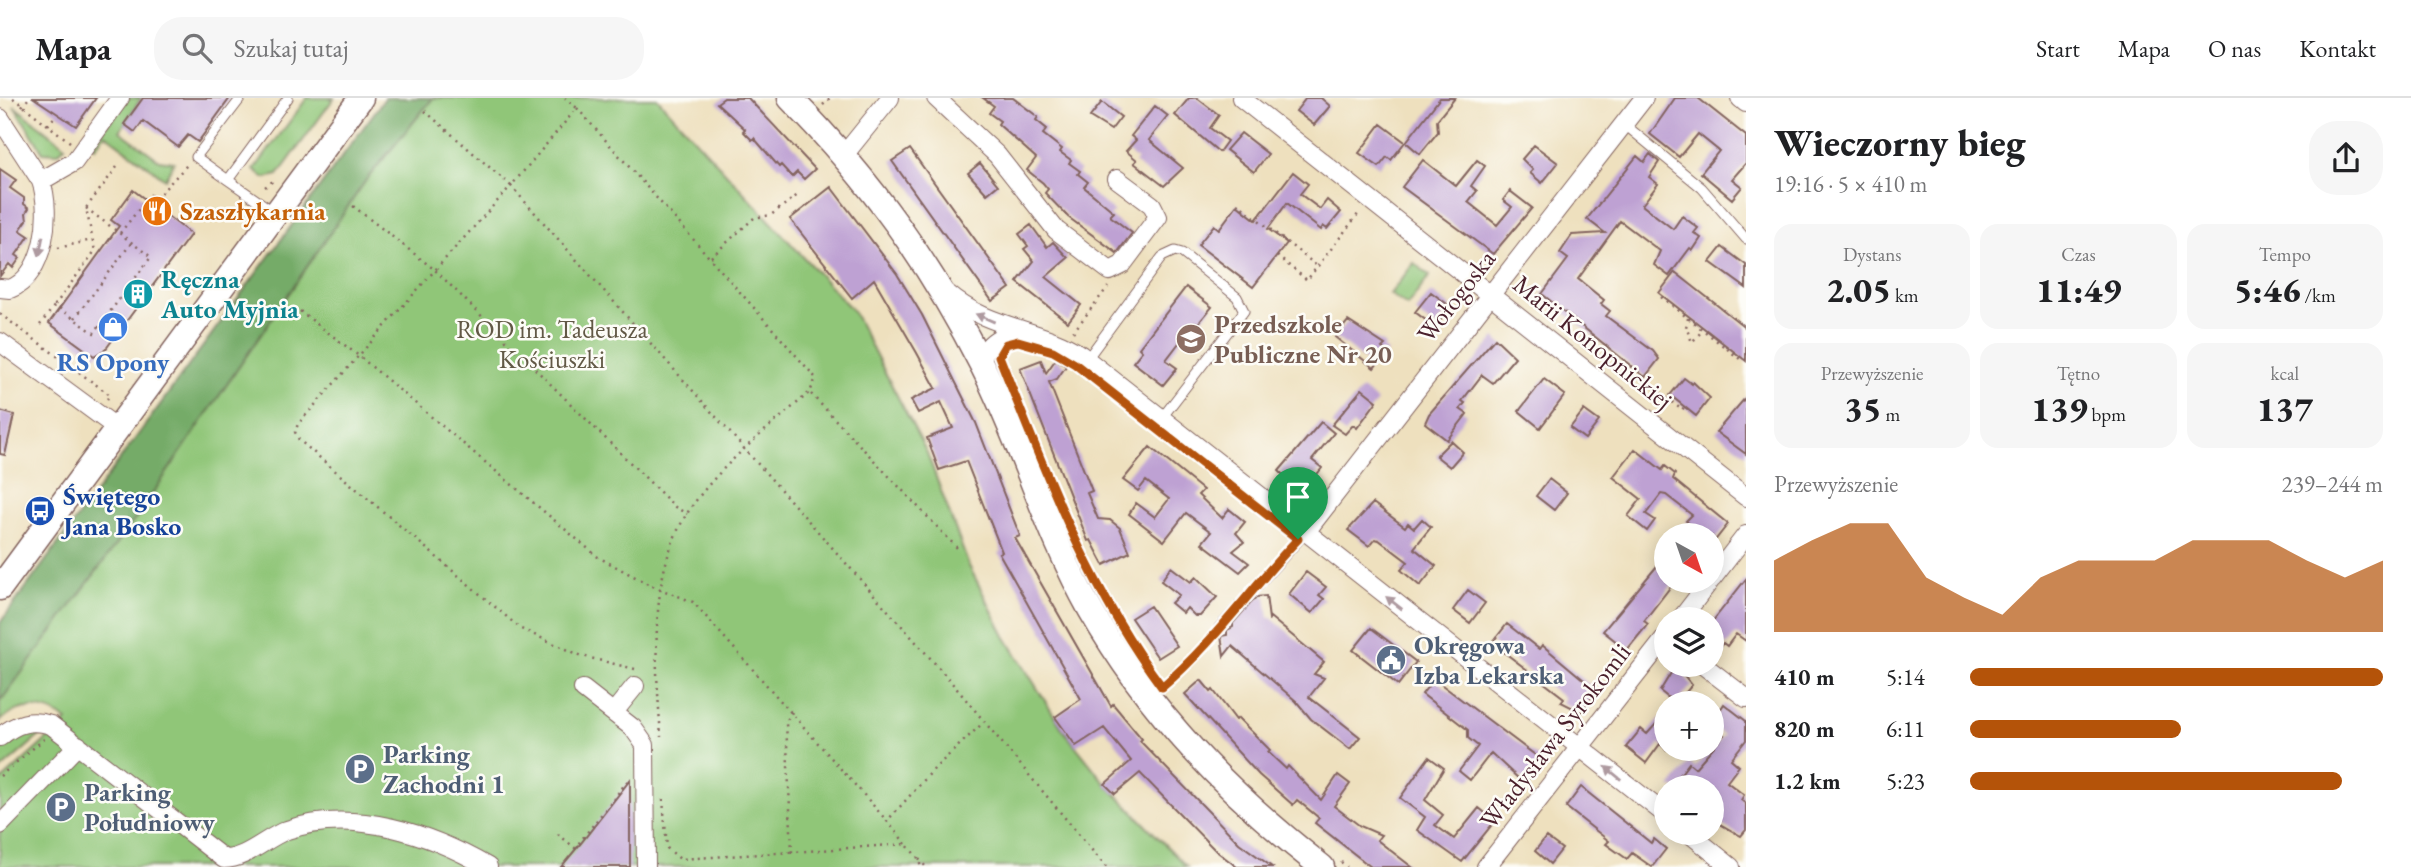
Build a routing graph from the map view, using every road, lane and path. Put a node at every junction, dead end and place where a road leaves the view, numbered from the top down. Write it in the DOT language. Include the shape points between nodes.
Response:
graph roads {
  1 [pos="13,98"];
  2 [pos="29,98"];
  3 [pos="120,98"];
  4 [pos="241,98"];
  5 [pos="288,98"];
  6 [pos="565,98"];
  7 [pos="790,98"];
  8 [pos="830,98"];
  9 [pos="890,98"];
  10 [pos="936,98"];
  11 [pos="1241,98"];
  12 [pos="1644,98"];
  13 [pos="1740,98"];
  14 [pos="1746,103"];
  15 [pos="354,104"];
  16 [pos="22,106"];
  17 [pos="822,106"];
  18 [pos="577,108"];
  19 [pos="425,111"];
  20 [pos="56,115"];
  21 [pos="0,118"];
  22 [pos="1624,124"];
  23 [pos="48,125"];
  24 [pos="81,150"];
  25 [pos="844,155"];
  26 [pos="196,157"];
  27 [pos="117,167"];
  28 [pos="1117,179"];
  29 [pos="228,180"];
  30 [pos="41,181"];
  31 [pos="511,186"];
  32 [pos="150,194"];
  33 [pos="799,194"];
  34 [pos="156,198"];
  35 [pos="1237,203"];
  36 [pos="353,206"];
  37 [pos="86,208"];
  38 [pos="1363,208"];
  39 [pos="275,213"];
  40 [pos="120,233"];
  41 [pos="1746,239"];
  42 [pos="132,242"];
  43 [pos="1277,256"];
  44 [pos="711,257"];
  45 [pos="1317,266"];
  46 [pos="435,270"];
  47 [pos="1114,270"];
  48 [pos="0,288"];
  49 [pos="942,288"];
  50 [pos="1491,294"];
  51 [pos="1661,297"];
  52 [pos="55,305"];
  53 [pos="300,311"];
  54 [pos="0,314"];
  55 [pos="1688,318"];
  56 [pos="74,319"];
  57 [pos="40,325"];
  58 [pos="1703,330"];
  59 [pos="1035,334"];
  60 [pos="1070,338"];
  61 [pos="0,342"];
  62 [pos="359,356"];
  63 [pos="1087,359"];
  64 [pos="1740,359"];
  65 [pos="981,363"];
  66 [pos="1631,366"];
  67 [pos="810,392"];
  68 [pos="105,401"];
  69 [pos="1684,407"];
  70 [pos="1161,418"];
  71 [pos="117,428"];
  72 [pos="744,451"];
  73 [pos="1746,497"];
  74 [pos="687,514"];
  75 [pos="1305,533"];
  76 [pos="1746,535"];
  77 [pos="960,551"];
  78 [pos="1724,563"];
  79 [pos="0,588"];
  80 [pos="662,590"];
  81 [pos="1701,593"];
  82 [pos="1690,607"];
  83 [pos="1219,628"];
  84 [pos="1654,652"];
  85 [pos="657,674"];
  86 [pos="639,676"];
  87 [pos="1719,677"];
  88 [pos="1155,678"];
  89 [pos="583,689"];
  90 [pos="1746,698"];
  91 [pos="614,712"];
  92 [pos="792,712"];
  93 [pos="984,722"];
  94 [pos="56,729"];
  95 [pos="0,737"];
  96 [pos="661,738"];
  97 [pos="78,746"];
  98 [pos="1580,747"];
  99 [pos="646,762"];
  100 [pos="0,776"];
  101 [pos="663,789"];
  102 [pos="1654,806"];
  103 [pos="887,821"];
  104 [pos="0,825"];
  105 [pos="558,834"];
  106 [pos="906,844"];
  107 [pos="1704,845"];
  108 [pos="792,852"];
  109 [pos="918,858"];
  110 [pos="220,863"];
  111 [pos="488,867"];
  112 [pos="646,867"];
  113 [pos="920,867"];
  114 [pos="926,867"];
  115 [pos="1106,867"];
  116 [pos="1322,867"];
  117 [pos="1486,867"];
  118 [pos="1731,867"];
  1 -- 16 [label="path"];
  2 -- 16 [label="path"];
  3 -- 24 [label="street"];
  4 -- 26 [label="lane"];
  5 -- 29 [label="lane"];
  6 -- 18 [label="path"];
  7 -- 25 [label="street"];
  8 -- 17 [label="path"];
  9 -- 25 [label="street"];
  10 -- 47 [label="street" via="997,155 1056,230 1104,269"];
  11 -- 50 [label="street, Marii Konopnickiej"];
  12 -- 22 [label="street, Wołogoska"];
  13 -- 14 [label="street"];
  15 -- 39 [label="street"];
  16 -- 23 [label="path"];
  18 -- 31 [label="path"];
  18 -- 44 [label="path"];
  19 -- 31 [label="path"];
  20 -- 23 [label="path"];
  21 -- 30 [label="street"];
  22 -- 41 [label="lane" via="1702,188"];
  22 -- 50 [label="street, Wołogoska"];
  23 -- 24 [label="path"];
  24 -- 30 [label="street" via="68,167"];
  25 -- 49 [label="street" via="899,222"];
  26 -- 29 [label="lane"];
  26 -- 34 [label="path"];
  27 -- 37 [label="path"];
  28 -- 47 [label="street" via="1152,205 1158,217"];
  29 -- 39 [label="lane"];
  30 -- 48 [label="street, one-way" via="45,204 41,250 23,281 10,289"];
  31 -- 46 [label="path"];
  31 -- 72 [label="path"];
  32 -- 40 [label="path"];
  33 -- 44 [label="path" via="771,215 754,218"];
  35 -- 45 [label="path"];
  36 -- 46 [label="path"];
  37 -- 40 [label="path"];
  37 -- 52 [label="path" via="95,251"];
  38 -- 45 [label="path"];
  39 -- 71 [label="street"];
  40 -- 42 [label="path"];
  42 -- 56 [label="path"];
  42 -- 56 [label="path" via="151,257 94,333"];
  43 -- 45 [label="path" via="1307,280"];
  44 -- 67 [label="path" via="816,378"];
  46 -- 62 [label="path"];
  46 -- 74 [label="path"];
  47 -- 60 [label="path" via="1111,283"];
  59 -- 49 [label="street, one-way" via="980,317"];
  49 -- 65 [label="street"];
  50 -- 73 [label="street, Marii Konopnickiej"];
  50 -- 75 [label="street, Wołogoska"];
  51 -- 55 [label="path"];
  52 -- 56 [label="path"];
  52 -- 57 [label="path"];
  53 -- 62 [label="path"];
  54 -- 68 [label="path" via="110,395"];
  55 -- 58 [label="path"];
  55 -- 58 [label="path" via="1692,342"];
  58 -- 64 [label="path"];
  59 -- 63 [label="street"];
  59 -- 65 [label="street" via="999,338 986,349"];
  61 -- 71 [label="street"];
  62 -- 80 [label="path" via="569,535"];
  62 -- 86 [label="path" via="298,424 299,440 521,629"];
  63 -- 70 [label="street"];
  63 -- 70 [label="lane" via="1162,257 1182,253 1237,297 1244,311"];
  65 -- 116 [label="street" via="1055,541 1129,671 1199,758"];
  66 -- 69 [label="path" via="1682,410"];
  67 -- 72 [label="path"];
  67 -- 77 [label="path"];
  70 -- 75 [label="street"];
  71 -- 79 [label="street"];
  72 -- 74 [label="path"];
  72 -- 93 [label="path"];
  74 -- 80 [label="path" via="671,547"];
  75 -- 83 [label="lane, Wołogoska"];
  98 -- 75 [label="street, one-way"];
  76 -- 78 [label="street"];
  80 -- 85 [label="path"];
  80 -- 92 [label="path" via="693,601"];
  81 -- 82 [label="street"];
  83 -- 88 [label="path" via="1197,657 1162,687"];
  84 -- 98 [label="street, Władysława Syrokomli"];
  85 -- 86 [label="path"];
  85 -- 96 [label="path"];
  86 -- 91 [label="street"];
  87 -- 90 [label="street"];
  89 -- 91 [label="street"];
  91 -- 99 [label="street" via="642,738"];
  92 -- 103 [label="path"];
  92 -- 108 [label="path" via="786,722"];
  93 -- 103 [label="path"];
  93 -- 115 [label="path"];
  94 -- 95 [label="street" via="40,722 21,723"];
  94 -- 97 [label="street"];
  94 -- 100 [label="path"];
  97 -- 104 [label="street"];
  97 -- 110 [label="street"];
  102 -- 98 [label="street, one-way"];
  98 -- 117 [label="street, Władysława Syrokomli"];
  99 -- 105 [label="path" via="575,848"];
  99 -- 112 [label="street"];
  101 -- 108 [label="path" via="665,840 673,856"];
  103 -- 106 [label="path"];
  106 -- 108 [label="path"];
  106 -- 109 [label="path"];
  107 -- 118 [label="street"];
  109 -- 113 [label="path"];
  109 -- 114 [label="path"];
  110 -- 111 [label="street" via="288,830 333,823 381,826 434,841"];
}
